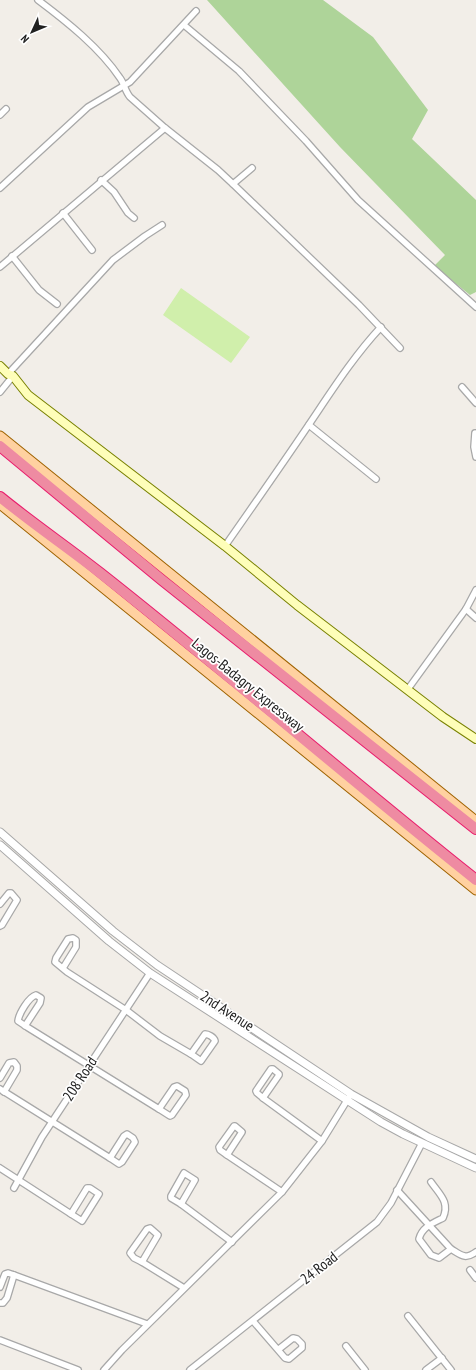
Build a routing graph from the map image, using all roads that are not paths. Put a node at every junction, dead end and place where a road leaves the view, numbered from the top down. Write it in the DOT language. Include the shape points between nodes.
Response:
graph roads {
  1 [pos="38,0"];
  2 [pos="196,11"];
  3 [pos="184,25"];
  4 [pos="124,86"];
  5 [pos="6,109"];
  6 [pos="0,115"];
  7 [pos="165,128"];
  8 [pos="252,168"];
  9 [pos="101,180"];
  10 [pos="234,184"];
  11 [pos="0,188"];
  12 [pos="63,213"];
  13 [pos="134,218"];
  14 [pos="162,225"];
  15 [pos="92,250"];
  16 [pos="12,256"];
  17 [pos="0,267"];
  18 [pos="57,304"];
  19 [pos="476,307"];
  20 [pos="381,327"];
  21 [pos="400,348"];
  22 [pos="0,366"];
  23 [pos="10,375"];
  24 [pos="462,387"];
  25 [pos="0,392"];
  26 [pos="476,403"];
  27 [pos="309,425"];
  28 [pos="475,433"];
  29 [pos="0,436"];
  30 [pos="0,446"];
  31 [pos="476,457"];
  32 [pos="376,479"];
  33 [pos="0,497"];
  34 [pos="0,504"];
  35 [pos="225,546"];
  36 [pos="476,590"];
  37 [pos="466,609"];
  38 [pos="476,618"];
  39 [pos="408,689"];
  40 [pos="476,739"];
  41 [pos="476,821"];
  42 [pos="476,829"];
  43 [pos="0,832"];
  44 [pos="0,845"];
  45 [pos="476,880"];
  46 [pos="476,890"];
  47 [pos="0,904"];
  48 [pos="0,926"];
  49 [pos="63,968"];
  50 [pos="150,973"];
  51 [pos="126,1010"];
  52 [pos="25,1026"];
  53 [pos="191,1054"];
  54 [pos="89,1065"];
  55 [pos="0,1078"];
  56 [pos="2,1090"];
  57 [pos="351,1094"];
  58 [pos="263,1098"];
  59 [pos="347,1101"];
  60 [pos="160,1109"];
  61 [pos="52,1122"];
  62 [pos="322,1141"];
  63 [pos="422,1143"];
  64 [pos="228,1155"];
  65 [pos="110,1158"];
  66 [pos="476,1159"];
  67 [pos="0,1168"];
  68 [pos="476,1168"];
  69 [pos="18,1180"];
  70 [pos="431,1182"];
  71 [pos="14,1188"];
  72 [pos="397,1190"];
  73 [pos="282,1192"];
  74 [pos="181,1204"];
  75 [pos="71,1214"];
  76 [pos="429,1225"];
  77 [pos="232,1242"];
  78 [pos="451,1249"];
  79 [pos="476,1252"];
  80 [pos="142,1262"];
  81 [pos="470,1270"];
  82 [pos="14,1275"];
  83 [pos="476,1278"];
  84 [pos="0,1287"];
  85 [pos="184,1288"];
  86 [pos="0,1303"];
  87 [pos="408,1316"];
  88 [pos="253,1321"];
  89 [pos="147,1324"];
  90 [pos="0,1340"];
  91 [pos="346,1346"];
  92 [pos="279,1349"];
  93 [pos="442,1358"];
  94 [pos="78,1370"];
  95 [pos="104,1370"];
  96 [pos="190,1370"];
  97 [pos="364,1370"];
  98 [pos="426,1370"];
  99 [pos="451,1370"];
  1 -- 4 [label="street" via="95,48"];
  2 -- 3 [label="street"];
  3 -- 4 [label="street"];
  3 -- 19 [label="street" via="238,71 306,141 358,200"];
  4 -- 7 [label="street" via="130,96"];
  4 -- 11 [label="street" via="88,107"];
  5 -- 6 [label="street"];
  7 -- 9 [label="street"];
  7 -- 10 [label="street"];
  8 -- 10 [label="street"];
  9 -- 12 [label="street"];
  9 -- 13 [label="street"];
  10 -- 20 [label="street"];
  12 -- 15 [label="street"];
  12 -- 16 [label="street"];
  14 -- 23 [label="street" via="113,260"];
  16 -- 17 [label="street"];
  16 -- 18 [label="street" via="39,290"];
  20 -- 21 [label="street"];
  20 -- 27 [label="street"];
  22 -- 23 [label="main road"];
  23 -- 25 [label="street"];
  23 -- 35 [label="main road" via="28,395"];
  24 -- 26 [label="street"];
  27 -- 32 [label="street"];
  27 -- 35 [label="street"];
  28 -- 31 [label="street"];
  29 -- 41 [label="main road"];
  30 -- 42 [label="highway, Lagos-Badagry Expressway" via="162,580"];
  33 -- 45 [label="highway, Lagos-Badagry Expressway" via="100,572"];
  34 -- 46 [label="main road, Lagos-Badagry Expressway"];
  35 -- 39 [label="main road" via="297,605"];
  36 -- 37 [label="street"];
  37 -- 38 [label="street"];
  37 -- 39 [label="street"];
  39 -- 40 [label="main road"];
  43 -- 57 [label="street, 2nd Avenue" via="113,931 157,965"];
  44 -- 50 [label="street, 2nd Avenue" via="109,941"];
  47 -- 48 [label="street" via="9,893 17,900"];
  49 -- 49 [label="street" via="76,947 76,940 73,938 68,939 55,960"];
  49 -- 51 [label="street"];
  50 -- 51 [label="street, 208 Road"];
  50 -- 59 [label="street, 2nd Avenue"];
  51 -- 53 [label="street" via="160,1036"];
  51 -- 54 [label="street, 208 Road"];
  52 -- 52 [label="street" via="40,1003 41,998 36,995 32,996 19,1016 18,1020"];
  52 -- 54 [label="street"];
  53 -- 53 [label="street" via="202,1061 215,1039 205,1034"];
  54 -- 60 [label="street"];
  54 -- 61 [label="street, 208 Road"];
  55 -- 56 [label="street" via="9,1063 14,1062 18,1068"];
  56 -- 61 [label="street"];
  57 -- 59 [label="street"];
  57 -- 66 [label="street, 2nd Avenue" via="428,1137"];
  58 -- 58 [label="street" via="279,1075 274,1069 271,1069 256,1091"];
  58 -- 62 [label="street"];
  59 -- 62 [label="street"];
  59 -- 63 [label="street, 2nd Avenue"];
  60 -- 60 [label="street" via="171,1116 186,1095 185,1091 175,1086"];
  61 -- 65 [label="street"];
  61 -- 69 [label="street, 208 Road"];
  62 -- 73 [label="street"];
  63 -- 68 [label="street, 2nd Avenue"];
  63 -- 72 [label="street, 24 Road"];
  64 -- 64 [label="street" via="242,1132 235,1126 219,1148"];
  64 -- 73 [label="street"];
  65 -- 65 [label="street" via="127,1134 135,1140 121,1163"];
  67 -- 69 [label="street"];
  69 -- 71 [label="street, 208 Road"];
  69 -- 75 [label="street"];
  70 -- 76 [label="street" via="445,1201 446,1208 443,1218"];
  72 -- 76 [label="street"];
  72 -- 88 [label="street, 24 Road" via="377,1222"];
  73 -- 77 [label="street"];
  74 -- 74 [label="street" via="170,1196 185,1173 195,1180"];
  74 -- 77 [label="street"];
  75 -- 75 [label="street" via="83,1220 99,1196 98,1192 87,1188"];
  76 -- 78 [label="street"];
  76 -- 78 [label="street" via="419,1239 431,1256 439,1258"];
  77 -- 85 [label="street"];
  78 -- 79 [label="street" via="465,1257"];
  80 -- 80 [label="street" via="130,1253 150,1228 158,1235"];
  80 -- 85 [label="street"];
  81 -- 83 [label="street"];
  82 -- 84 [label="street" via="5,1274"];
  82 -- 86 [label="street" via="7,1298"];
  82 -- 89 [label="street"];
  85 -- 89 [label="street"];
  87 -- 93 [label="street"];
  88 -- 92 [label="street"];
  88 -- 96 [label="street, 24 Road"];
  89 -- 95 [label="street"];
  90 -- 94 [label="street"];
  91 -- 97 [label="street"];
  93 -- 98 [label="street"];
  93 -- 99 [label="street"];
}
